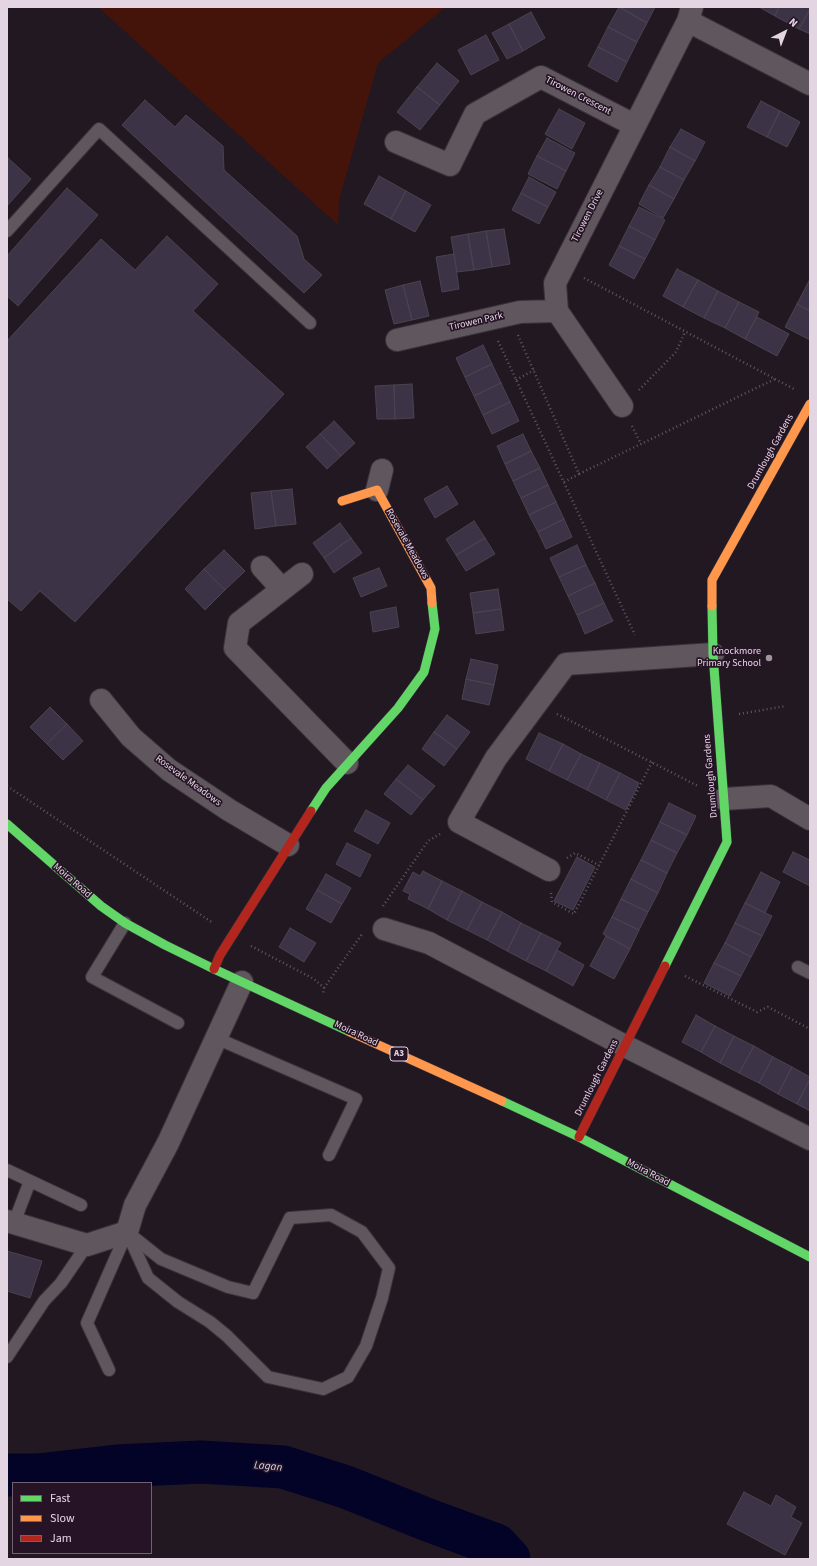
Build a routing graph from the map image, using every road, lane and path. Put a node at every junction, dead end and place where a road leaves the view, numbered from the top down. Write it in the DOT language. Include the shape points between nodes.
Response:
graph roads {
  1 [pos="690,14"];
  2 [pos="810,84"];
  3 [pos="634,124"];
  4 [pos="396,142"];
  5 [pos="7,231"];
  6 [pos="562,267"];
  7 [pos="557,311"];
  8 [pos="310,323"];
  9 [pos="685,332"];
  10 [pos="396,340"];
  11 [pos="497,340"];
  12 [pos="534,370"];
  13 [pos="516,380"];
  14 [pos="796,390"];
  15 [pos="810,404"];
  16 [pos="622,406"];
  17 [pos="579,474"];
  18 [pos="564,482"];
  19 [pos="342,501"];
  20 [pos="262,567"];
  21 [pos="302,574"];
  22 [pos="282,589"];
  23 [pos="713,654"];
  24 [pos="646,658"];
  25 [pos="102,700"];
  26 [pos="537,704"];
  27 [pos="786,706"];
  28 [pos="717,718"];
  29 [pos="652,762"];
  30 [pos="347,763"];
  31 [pos="7,786"];
  32 [pos="724,799"];
  33 [pos="810,819"];
  34 [pos="459,822"];
  35 [pos="7,824"];
  36 [pos="288,845"];
  37 [pos="599,865"];
  38 [pos="548,870"];
  39 [pos="377,922"];
  40 [pos="125,923"];
  41 [pos="232,936"];
  42 [pos="665,966"];
  43 [pos="798,967"];
  44 [pos="214,969"];
  45 [pos="810,973"];
  46 [pos="242,982"];
  47 [pos="324,988"];
  48 [pos="319,1017"];
  49 [pos="178,1023"];
  50 [pos="810,1029"];
  51 [pos="216,1038"];
  52 [pos="625,1046"];
  53 [pos="579,1137"];
  54 [pos="810,1139"];
  55 [pos="329,1155"];
  56 [pos="7,1170"];
  57 [pos="30,1181"];
  58 [pos="81,1205"];
  59 [pos="11,1222"];
  60 [pos="127,1232"];
  61 [pos="87,1245"];
  62 [pos="810,1257"];
  63 [pos="7,1358"];
  64 [pos="109,1370"];
  1 -- 2 [label="street, Tirowen Drive"];
  1 -- 3 [label="street, Tirowen Drive"];
  3 -- 4 [label="street, Tirowen Crescent" via="541,77 475,114 450,165"];
  3 -- 6 [label="street, Tirowen Drive"];
  5 -- 8 [label="lane" via="99,129"];
  6 -- 7 [label="street, Tirowen Drive" via="555,282"];
  6 -- 9 [label="path"];
  7 -- 10 [label="street, Tirowen Park" via="520,312"];
  7 -- 16 [label="street"];
  9 -- 14 [label="path"];
  9 -- 16 [label="path" via="676,352"];
  11 -- 13 [label="path"];
  12 -- 13 [label="path"];
  13 -- 18 [label="path"];
  15 -- 23 [label="main road, Drumlough Gardens" via="712,580"];
  17 -- 18 [label="path"];
  18 -- 24 [label="path"];
  19 -- 30 [label="main road, Rosevale Meadows" via="379,480 430,588 435,629 424,672 398,708"];
  20 -- 22 [label="street"];
  21 -- 22 [label="street"];
  22 -- 30 [label="street" via="239,623 235,648"];
  23 -- 24 [label="street"];
  23 -- 28 [label="main road, Drumlough Gardens"];
  24 -- 26 [label="street" via="566,664"];
  25 -- 36 [label="street, Rosevale Meadows" via="131,737 169,770"];
  26 -- 29 [label="path"];
  26 -- 34 [label="street" via="496,758"];
  27 -- 28 [label="path"];
  28 -- 32 [label="main road, Drumlough Gardens"];
  29 -- 32 [label="path"];
  29 -- 37 [label="path"];
  30 -- 36 [label="main road, Rosevale Meadows" via="326,788"];
  31 -- 41 [label="path"];
  32 -- 33 [label="street" via="771,796"];
  32 -- 42 [label="main road, Drumlough Gardens" via="727,842"];
  34 -- 38 [label="street"];
  34 -- 39 [label="path" via="428,841"];
  35 -- 40 [label="main road, Moira Road / A3" via="101,906"];
  36 -- 41 [label="main road, Rosevale Meadows"];
  37 -- 38 [label="path" via="575,853"];
  37 -- 38 [label="path" via="574,914 552,902"];
  39 -- 47 [label="path"];
  39 -- 52 [label="street" via="429,943"];
  40 -- 44 [label="main road, Moira Road / A3"];
  40 -- 49 [label="lane" via="92,977"];
  41 -- 44 [label="main road, Rosevale Meadows"];
  41 -- 47 [label="path" via="314,979"];
  42 -- 50 [label="path" via="757,1012 768,1007"];
  42 -- 52 [label="main road, Drumlough Gardens"];
  43 -- 45 [label="lane"];
  44 -- 46 [label="main road, Moira Road / A3"];
  46 -- 48 [label="main road, Moira Road / A3"];
  46 -- 51 [label="street"];
  47 -- 48 [label="path"];
  48 -- 53 [label="main road, Moira Road / A3"];
  51 -- 55 [label="lane" via="356,1099"];
  51 -- 60 [label="street" via="168,1143 135,1205"];
  52 -- 53 [label="main road, Drumlough Gardens"];
  52 -- 54 [label="street"];
  53 -- 62 [label="main road, Moira Road / A3"];
  56 -- 57 [label="lane"];
  57 -- 58 [label="lane"];
  57 -- 59 [label="lane"];
  59 -- 61 [label="street"];
  60 -- 60 [label="lane" via="167,1262 228,1287 254,1293 290,1218 331,1215 362,1232 389,1268 366,1346 348,1377 323,1390 268,1377 216,1326 178,1302 148,1278"];
  60 -- 61 [label="street"];
  60 -- 64 [label="lane" via="87,1323"];
  61 -- 63 [label="lane" via="61,1283 44,1301"];
}
